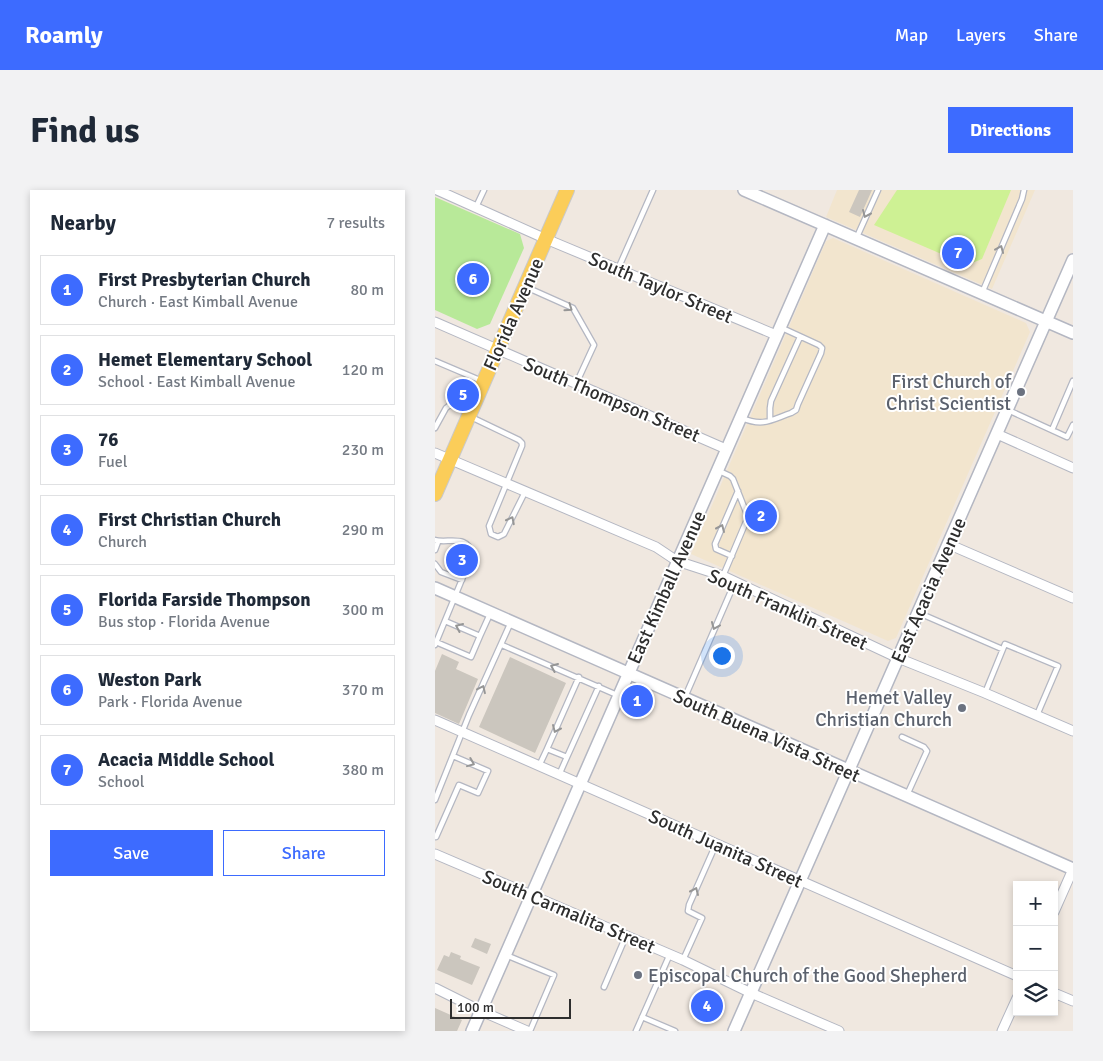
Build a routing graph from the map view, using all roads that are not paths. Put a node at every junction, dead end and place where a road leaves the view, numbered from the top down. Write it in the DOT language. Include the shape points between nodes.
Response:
graph roads {
  1 [pos="437,190"];
  2 [pos="484,190"];
  3 [pos="567,190"];
  4 [pos="653,190"];
  5 [pos="745,190"];
  6 [pos="878,190"];
  7 [pos="1024,190"];
  8 [pos="761,193"];
  9 [pos="476,208"];
  10 [pos="825,224"];
  11 [pos="546,239"];
  12 [pos="856,239"];
  13 [pos="1073,260"];
  14 [pos="618,269"];
  15 [pos="525,287"];
  16 [pos="981,294"];
  17 [pos="1046,322"];
  18 [pos="436,325"];
  19 [pos="778,331"];
  20 [pos="1073,334"];
  21 [pos="800,337"];
  22 [pos="498,350"];
  23 [pos="435,361"];
  24 [pos="1073,381"];
  25 [pos="484,382"];
  26 [pos="576,384"];
  27 [pos="1007,410"];
  28 [pos="470,414"];
  29 [pos="740,417"];
  30 [pos="770,420"];
  31 [pos="1073,425"];
  32 [pos="435,428"];
  33 [pos="1052,430"];
  34 [pos="997,434"];
  35 [pos="726,449"];
  36 [pos="435,453"];
  37 [pos="450,460"];
  38 [pos="1073,468"];
  39 [pos="717,470"];
  40 [pos="507,484"];
  41 [pos="738,491"];
  42 [pos="525,492"];
  43 [pos="435,494"];
  44 [pos="437,541"];
  45 [pos="948,544"];
  46 [pos="435,550"];
  47 [pos="732,556"];
  48 [pos="677,561"];
  49 [pos="435,564"];
  50 [pos="723,576"];
  51 [pos="462,580"];
  52 [pos="735,582"];
  53 [pos="435,588"];
  54 [pos="456,596"];
  55 [pos="1073,598"];
  56 [pos="491,612"];
  57 [pos="918,613"];
  58 [pos="445,620"];
  59 [pos="512,621"];
  60 [pos="480,636"];
  61 [pos="436,643"];
  62 [pos="502,645"];
  63 [pos="1002,649"];
  64 [pos="898,658"];
  65 [pos="628,674"];
  66 [pos="579,677"];
  67 [pos="599,686"];
  68 [pos="985,693"];
  69 [pos="619,696"];
  70 [pos="684,699"];
  71 [pos="1037,715"];
  72 [pos="435,720"];
  73 [pos="1073,731"];
  74 [pos="462,732"];
  75 [pos="902,737"];
  76 [pos="547,749"];
  77 [pos="453,756"];
  78 [pos="567,757"];
  79 [pos="539,766"];
  80 [pos="849,771"];
  81 [pos="559,775"];
  82 [pos="580,784"];
  83 [pos="907,796"];
  84 [pos="435,800"];
  85 [pos="435,837"];
  86 [pos="716,844"];
  87 [pos="435,854"];
  88 [pos="1073,869"];
  89 [pos="800,881"];
  90 [pos="531,895"];
  91 [pos="1058,903"];
  92 [pos="626,936"];
  93 [pos="669,954"];
  94 [pos="505,955"];
  95 [pos="683,960"];
  96 [pos="1013,974"];
  97 [pos="603,987"];
  98 [pos="435,988"];
  99 [pos="751,994"];
  100 [pos="1058,995"];
  101 [pos="1073,1001"];
  102 [pos="1013,1007"];
  103 [pos="481,1011"];
  104 [pos="642,1017"];
  105 [pos="660,1024"];
  106 [pos="472,1031"];
  107 [pos="528,1031"];
  108 [pos="636,1031"];
  109 [pos="657,1031"];
  110 [pos="675,1031"];
  111 [pos="734,1031"];
  112 [pos="839,1031"];
  113 [pos="1002,1031"];
  1 -- 9 [label="street, South Taylor Street"];
  2 -- 9 [label="lane"];
  3 -- 11 [label="main road, Florida Avenue"];
  4 -- 14 [label="lane"];
  5 -- 8 [label="street"];
  6 -- 12 [label="lane, one-way"];
  16 -- 7 [label="lane, one-way"];
  8 -- 10 [label="street"];
  9 -- 11 [label="street, South Taylor Street"];
  10 -- 12 [label="street"];
  10 -- 19 [label="street, East Kimball Avenue"];
  11 -- 14 [label="street, South Taylor Street"];
  11 -- 15 [label="main road, Florida Avenue"];
  12 -- 16 [label="street"];
  13 -- 17 [label="street, East Acacia Avenue"];
  14 -- 19 [label="street, South Taylor Street"];
  15 -- 22 [label="main road, Florida Avenue"];
  15 -- 26 [label="lane, one-way" via="573,308 594,345"];
  16 -- 17 [label="street"];
  17 -- 20 [label="street"];
  17 -- 27 [label="street, East Acacia Avenue"];
  18 -- 22 [label="street, South Thompson Street"];
  19 -- 21 [label="lane"];
  19 -- 29 [label="street, East Kimball Avenue"];
  21 -- 30 [label="lane" via="771,401"];
  21 -- 30 [label="lane" via="819,345 821,353 796,410"];
  22 -- 25 [label="main road, Florida Avenue"];
  22 -- 26 [label="street, South Thompson Street"];
  23 -- 25 [label="lane"];
  24 -- 33 [label="lane"];
  25 -- 28 [label="main road, Florida Avenue"];
  26 -- 35 [label="street, South Thompson Street"];
  27 -- 33 [label="lane"];
  27 -- 34 [label="street, East Acacia Avenue"];
  28 -- 32 [label="lane" via="450,405"];
  28 -- 37 [label="main road, Florida Avenue"];
  28 -- 40 [label="lane" via="522,443"];
  29 -- 30 [label="lane" via="754,423"];
  29 -- 35 [label="street, East Kimball Avenue"];
  31 -- 33 [label="lane" via="1067,437"];
  34 -- 38 [label="street"];
  34 -- 45 [label="street, East Acacia Avenue"];
  35 -- 39 [label="street, East Kimball Avenue"];
  36 -- 37 [label="street, South Franklin Street"];
  37 -- 40 [label="street, South Franklin Street"];
  37 -- 43 [label="main road, Florida Avenue"];
  39 -- 41 [label="lane" via="730,476"];
  39 -- 48 [label="street, East Kimball Avenue"];
  40 -- 42 [label="street, South Franklin Street"];
  40 -- 42 [label="lane, one-way" via="489,526 491,534 498,537 504,534"];
  41 -- 47 [label="lane" via="748,517"];
  47 -- 41 [label="lane, one-way" via="716,549 715,544"];
  42 -- 48 [label="street, South Franklin Street" via="657,547"];
  44 -- 46 [label="lane"];
  44 -- 51 [label="lane" via="453,540 468,545 471,560"];
  45 -- 55 [label="street"];
  45 -- 57 [label="street, East Acacia Avenue"];
  47 -- 50 [label="lane"];
  48 -- 50 [label="street, South Franklin Street"];
  48 -- 65 [label="street, East Kimball Avenue"];
  49 -- 51 [label="lane" via="441,572"];
  50 -- 52 [label="street, South Franklin Street"];
  51 -- 54 [label="lane"];
  52 -- 64 [label="street, South Franklin Street"];
  52 -- 70 [label="lane, one-way"];
  53 -- 54 [label="street, South Buena Vista Street"];
  54 -- 56 [label="street, South Buena Vista Street"];
  54 -- 58 [label="lane"];
  56 -- 59 [label="street, South Buena Vista Street"];
  56 -- 60 [label="lane"];
  57 -- 63 [label="lane"];
  57 -- 64 [label="street, East Acacia Avenue"];
  60 -- 58 [label="lane, one-way"];
  58 -- 61 [label="lane"];
  59 -- 62 [label="lane"];
  59 -- 65 [label="street, South Buena Vista Street"];
  60 -- 61 [label="lane" via="471,657"];
  66 -- 62 [label="lane, one-way"];
  74 -- 62 [label="lane, one-way"];
  63 -- 68 [label="lane"];
  63 -- 71 [label="lane" via="1005,644 1058,666"];
  64 -- 68 [label="street, South Franklin Street"];
  64 -- 80 [label="street, East Acacia Avenue"];
  65 -- 69 [label="street, East Kimball Avenue"];
  65 -- 70 [label="street, South Buena Vista Street"];
  66 -- 67 [label="lane"];
  66 -- 76 [label="lane, one-way"];
  67 -- 69 [label="lane"];
  67 -- 78 [label="lane"];
  68 -- 71 [label="street, South Franklin Street"];
  69 -- 82 [label="street, East Kimball Avenue"];
  70 -- 80 [label="street, South Buena Vista Street"];
  71 -- 73 [label="street, South Franklin Street"];
  72 -- 74 [label="street, South Juanita Street"];
  74 -- 77 [label="lane"];
  74 -- 79 [label="street, South Juanita Street"];
  75 -- 83 [label="lane" via="927,751"];
  76 -- 78 [label="lane"];
  76 -- 79 [label="lane"];
  77 -- 84 [label="lane"];
  77 -- 85 [label="lane, one-way" via="488,771 478,793 459,785"];
  78 -- 81 [label="lane"];
  79 -- 81 [label="street, South Juanita Street"];
  80 -- 83 [label="street, South Buena Vista Street"];
  80 -- 89 [label="street, East Acacia Avenue"];
  81 -- 82 [label="street, South Juanita Street"];
  82 -- 86 [label="street, South Juanita Street"];
  82 -- 90 [label="street, East Kimball Avenue"];
  83 -- 88 [label="street, South Buena Vista Street"];
  86 -- 89 [label="street, South Juanita Street"];
  95 -- 86 [label="lane, one-way" via="702,918 688,911 689,905"];
  87 -- 90 [label="street, South Carmalita Street"];
  88 -- 91 [label="street"];
  89 -- 96 [label="street, South Juanita Street"];
  89 -- 99 [label="street, East Acacia Avenue"];
  90 -- 92 [label="street, South Carmalita Street"];
  90 -- 94 [label="street, East Kimball Avenue"];
  92 -- 93 [label="street, South Carmalita Street"];
  92 -- 97 [label="lane"];
  93 -- 95 [label="street, South Carmalita Street"];
  93 -- 104 [label="lane"];
  94 -- 103 [label="street, East Kimball Avenue"];
  94 -- 107 [label="lane" via="554,976"];
  95 -- 99 [label="street, South Carmalita Street"];
  98 -- 103 [label="street"];
  99 -- 111 [label="street, East Acacia Avenue"];
  99 -- 112 [label="street, South Carmalita Street"];
  100 -- 101 [label="street"];
  102 -- 113 [label="street"];
  103 -- 106 [label="street, East Kimball Avenue"];
  103 -- 107 [label="street"];
  104 -- 105 [label="lane"];
  104 -- 108 [label="lane"];
  105 -- 109 [label="lane"];
  105 -- 110 [label="lane"];
}
